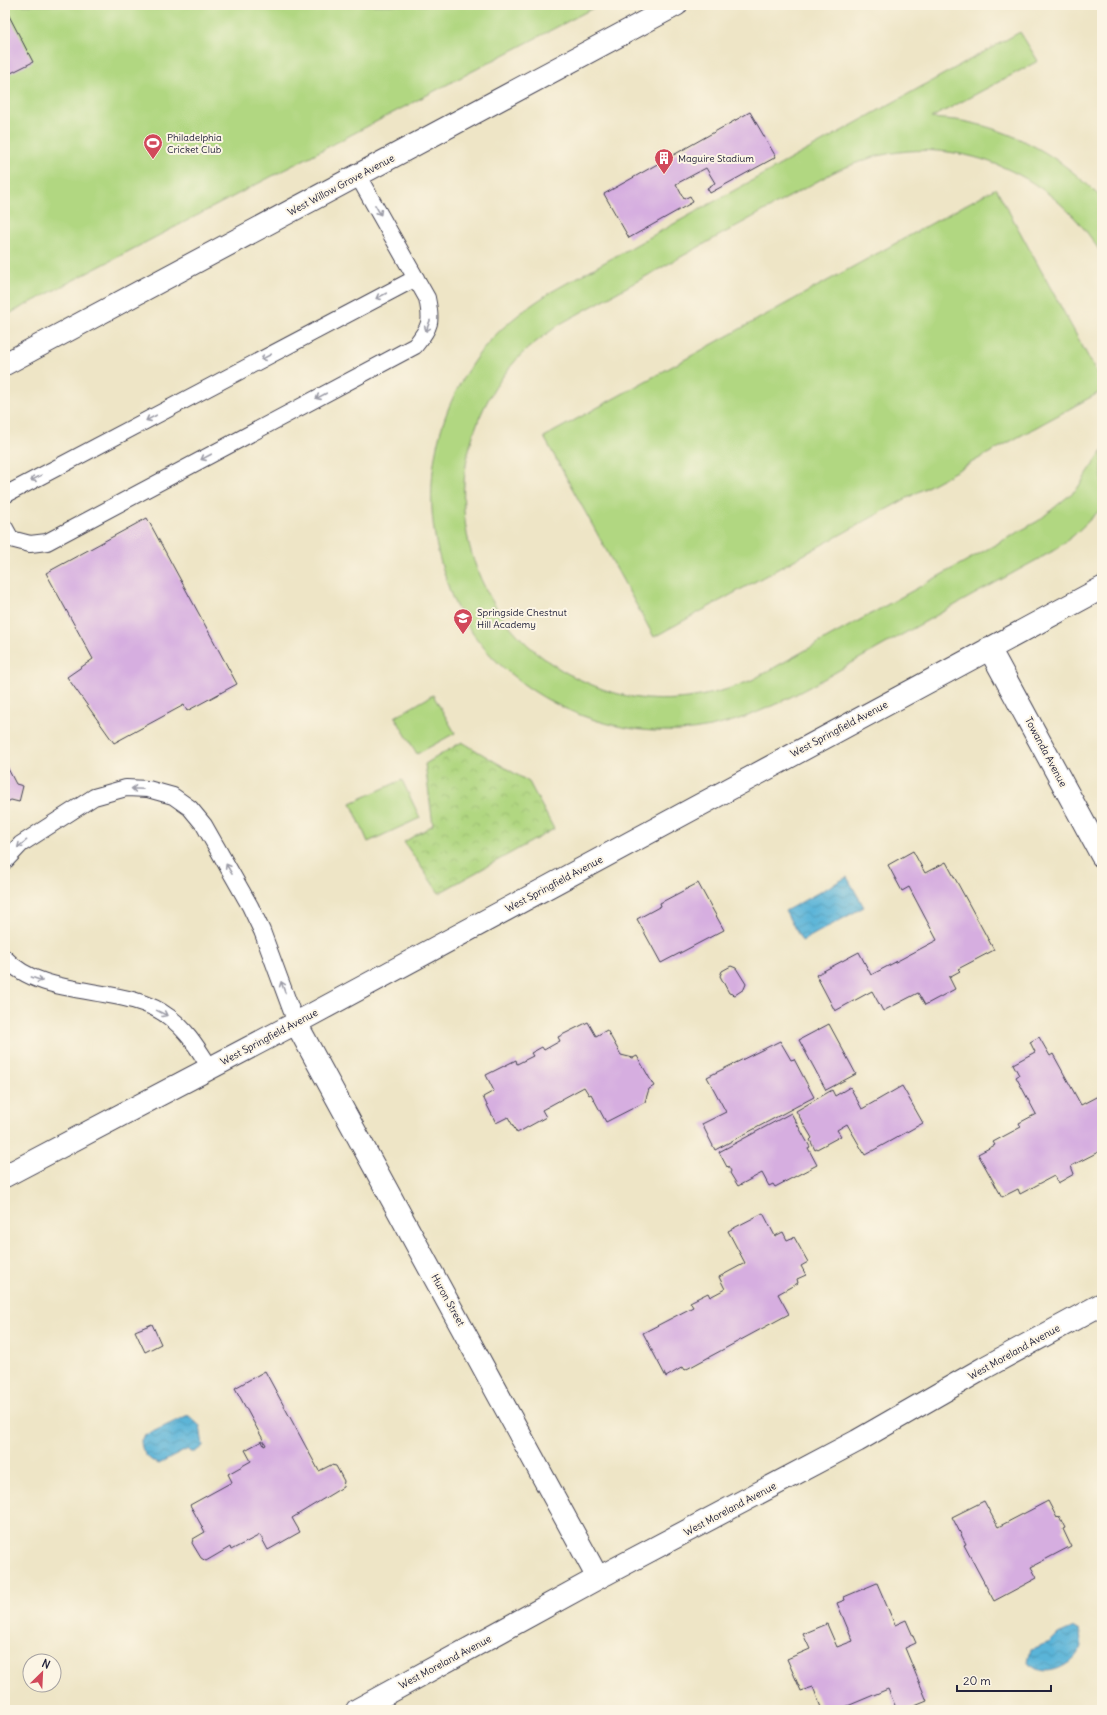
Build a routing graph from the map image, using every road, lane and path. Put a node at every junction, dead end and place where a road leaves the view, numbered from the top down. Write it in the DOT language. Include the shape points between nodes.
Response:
graph roads {
  1 [pos="676,5"];
  2 [pos="358,176"];
  3 [pos="416,278"];
  4 [pos="5,364"];
  5 [pos="5,495"];
  6 [pos="5,528"];
  7 [pos="1102,588"];
  8 [pos="989,648"];
  9 [pos="1102,856"];
  10 [pos="5,861"];
  11 [pos="5,958"];
  12 [pos="296,1023"];
  13 [pos="210,1069"];
  14 [pos="5,1176"];
  15 [pos="1102,1304"];
  16 [pos="598,1578"];
  17 [pos="356,1710"];
  1 -- 2 [label="street, West Willow Grove Avenue"];
  2 -- 3 [label="lane, one-way"];
  2 -- 4 [label="street, West Willow Grove Avenue"];
  3 -- 5 [label="lane, one-way"];
  3 -- 6 [label="lane, one-way" via="427,298 431,318 426,333 415,346 47,542 30,544 18,541 12,539"];
  7 -- 8 [label="street, West Springfield Avenue"];
  8 -- 9 [label="street, Towanda Avenue"];
  8 -- 12 [label="street, West Springfield Avenue"];
  12 -- 10 [label="lane, one-way" via="250,906 204,824 190,808 173,796 148,789 126,788 94,797 21,844"];
  11 -- 13 [label="lane, one-way" via="14,969 55,985 125,999 168,1015 189,1034"];
  12 -- 13 [label="street, West Springfield Avenue"];
  12 -- 16 [label="street, Huron Street"];
  13 -- 14 [label="street, West Springfield Avenue"];
  15 -- 16 [label="street, West Moreland Avenue" via="857,1441"];
  16 -- 17 [label="street, West Moreland Avenue"];
}
